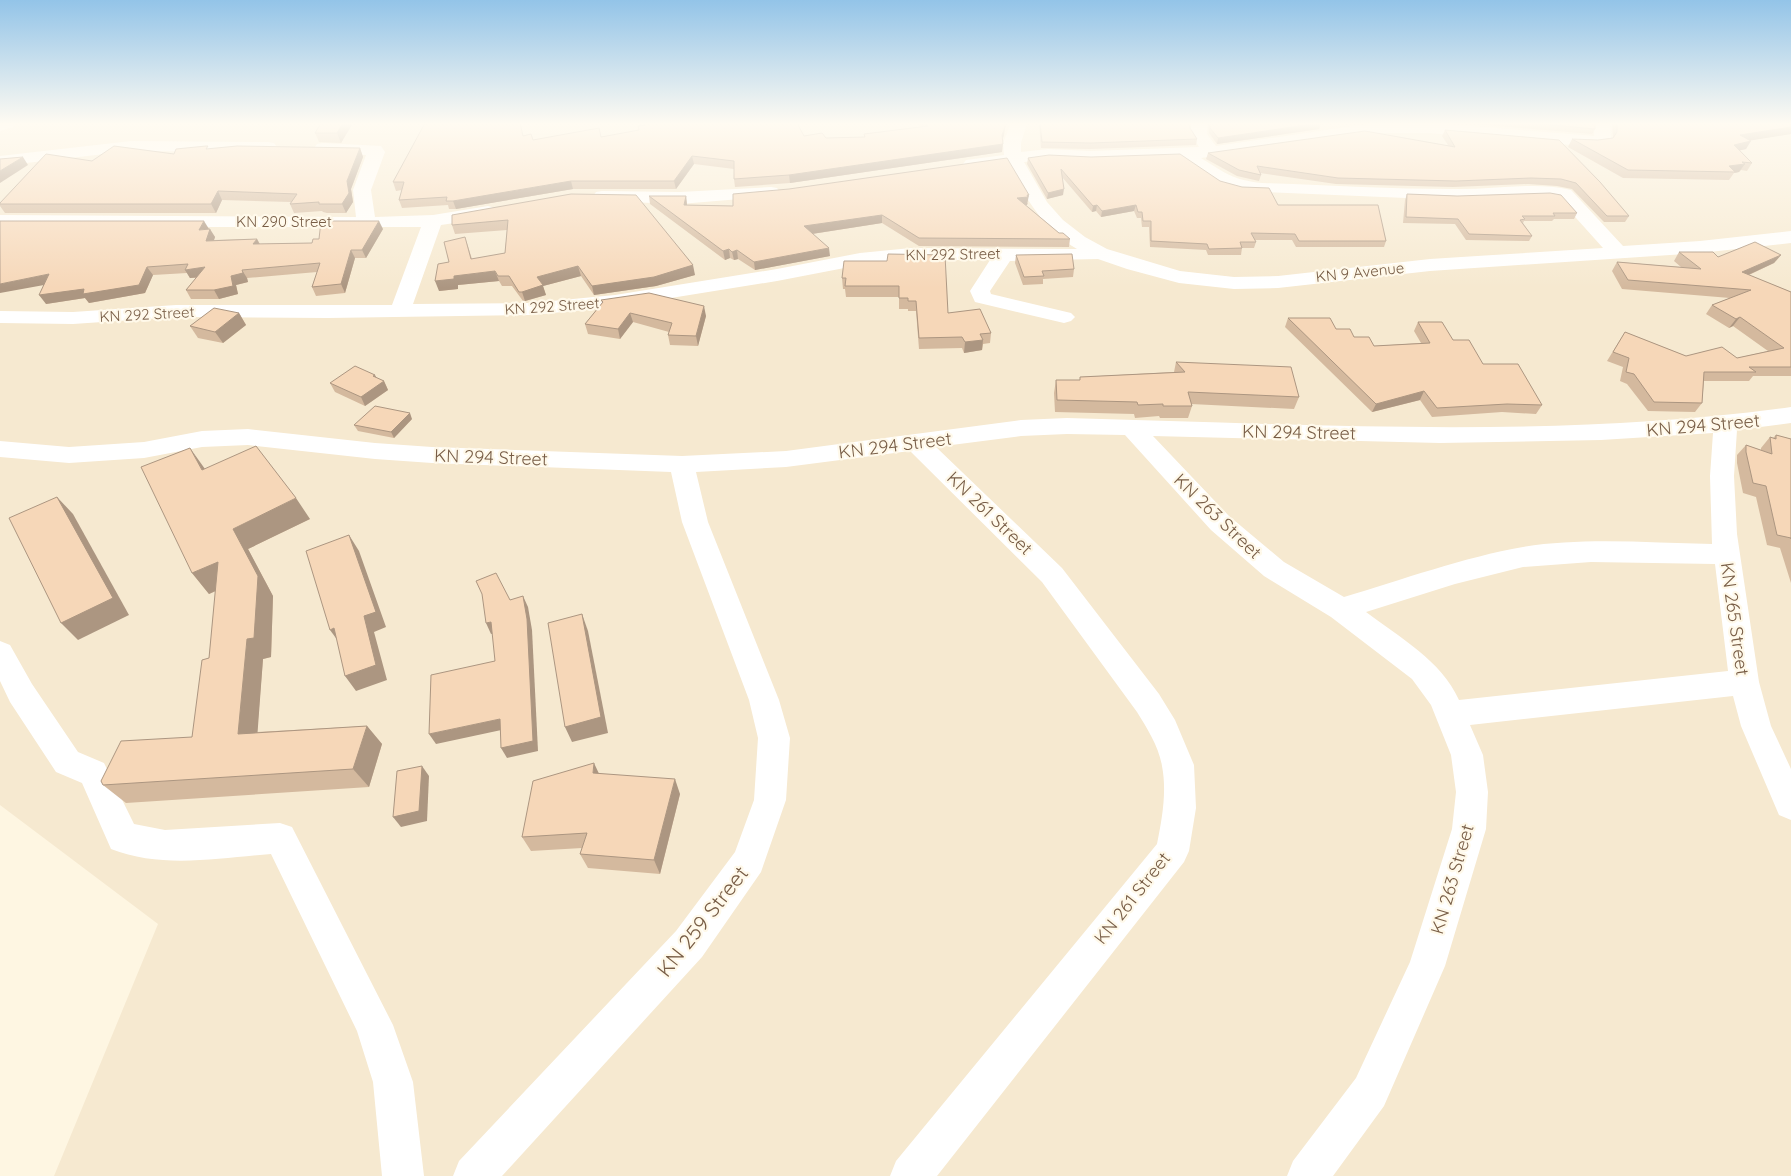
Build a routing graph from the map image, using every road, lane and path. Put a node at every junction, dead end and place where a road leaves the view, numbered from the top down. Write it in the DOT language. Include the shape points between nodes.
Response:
graph roads {
  1 [pos="366,178"];
  2 [pos="1024,178"];
  3 [pos="1220,178"];
  4 [pos="790,190"];
  5 [pos="583,196"];
  6 [pos="502,209"];
  7 [pos="0,221"];
  8 [pos="366,222"];
  9 [pos="433,222"];
  10 [pos="1791,237"];
  11 [pos="1617,251"];
  12 [pos="1100,253"];
  13 [pos="1004,254"];
  14 [pos="400,311"];
  15 [pos="0,317"];
  16 [pos="1064,317"];
  17 [pos="1791,415"];
  18 [pos="1726,424"];
  19 [pos="1132,428"];
  20 [pos="917,443"];
  21 [pos="0,449"];
  22 [pos="682,464"];
  23 [pos="1726,554"];
  24 [pos="1340,609"];
  25 [pos="0,652"];
  26 [pos="1744,682"];
  27 [pos="1450,714"];
  28 [pos="1791,806"];
  29 [pos="403,1176"];
  30 [pos="474,1176"];
  31 [pos="911,1176"];
  32 [pos="1308,1176"];
  1 -- 8 [label="street" via="362,190"];
  2 -- 12 [label="street, KN 9 Avenue" via="1039,204 1056,224"];
  3 -- 11 [label="street" via="1240,186 1365,193 1565,194"];
  4 -- 5 [label="street" via="680,198"];
  6 -- 9 [label="street, KN 290 Street"];
  7 -- 8 [label="street, KN 290 Street"];
  8 -- 9 [label="street, KN 290 Street"];
  9 -- 14 [label="street"];
  10 -- 11 [label="street, KN 9 Avenue" via="1700,247"];
  11 -- 12 [label="street, KN 9 Avenue" via="1430,265 1278,282 1234,283 1179,277"];
  12 -- 13 [label="street, KN 292 Street"];
  13 -- 14 [label="street, KN 292 Street" via="911,254 860,259 615,301 531,309"];
  13 -- 16 [label="street" via="980,291 982,298"];
  14 -- 15 [label="street, KN 292 Street" via="176,311 73,318"];
  17 -- 18 [label="street, KN 294 Street"];
  18 -- 19 [label="street, KN 294 Street" via="1601,432 1440,435"];
  18 -- 23 [label="street, KN 265 Street" via="1722,476"];
  19 -- 20 [label="street, KN 294 Street" via="1021,428"];
  19 -- 24 [label="street, KN 263 Street" via="1220,523 1274,569"];
  20 -- 22 [label="street, KN 294 Street" via="786,459"];
  20 -- 31 [label="street, KN 261 Street" via="1052,575 1148,703 1164,729 1178,766 1180,808 1172,851"];
  21 -- 22 [label="street, KN 294 Street" via="68,455 144,450 202,439 248,437 394,453"];
  22 -- 30 [label="street, KN 259 Street" via="695,522 764,700 774,738 770,800 749,861 689,944"];
  23 -- 24 [label="street" via="1591,552 1522,557"];
  23 -- 26 [label="street, KN 265 Street"];
  24 -- 27 [label="street, KN 263 Street" via="1422,670 1443,698"];
  25 -- 29 [label="street" via="21,693 67,762 93,773 123,838 165,846 280,838 374,1025 393,1082"];
  26 -- 27 [label="street"];
  26 -- 28 [label="street, KN 265 Street" via="1756,726"];
  27 -- 32 [label="street, KN 263 Street" via="1467,755 1472,792 1469,829 1427,966 1370,1092"];
}
